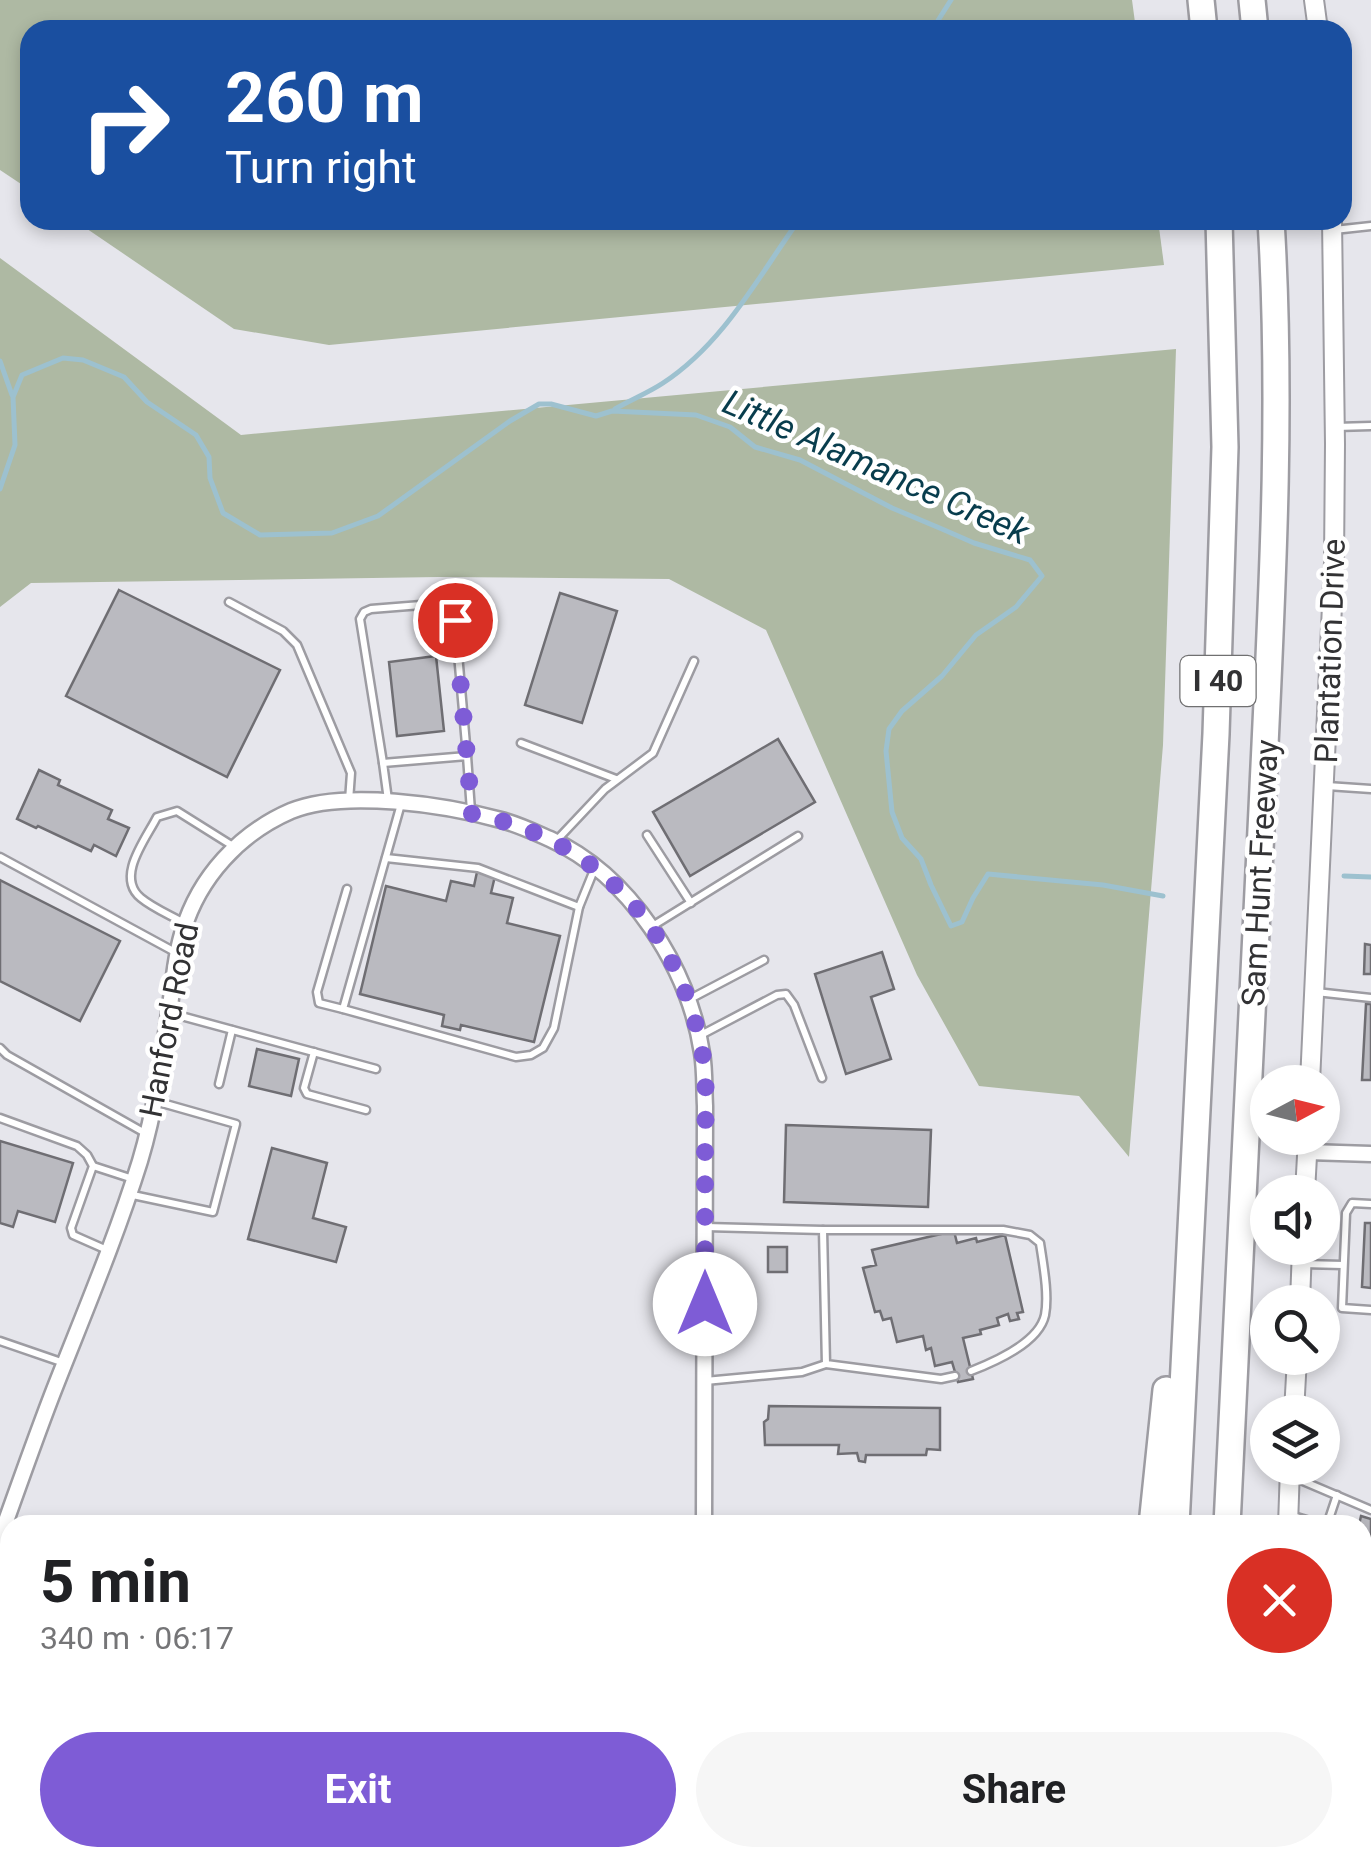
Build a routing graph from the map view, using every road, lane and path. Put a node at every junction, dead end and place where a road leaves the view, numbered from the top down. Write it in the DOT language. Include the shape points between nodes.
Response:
graph roads {
  1 [pos="1219,230"];
  2 [pos="1271,230"];
  3 [pos="1332,230"];
  4 [pos="1371,426"];
  5 [pos="1335,427"];
  6 [pos="228,602"];
  7 [pos="694,661"];
  8 [pos="520,743"];
  9 [pos="467,756"];
  10 [pos="383,763"];
  11 [pos="616,780"];
  12 [pos="1326,786"];
  13 [pos="1371,789"];
  14 [pos="349,800"];
  15 [pos="395,802"];
  16 [pos="472,814"];
  17 [pos="647,835"];
  18 [pos="798,836"];
  19 [pos="555,842"];
  20 [pos="236,848"];
  21 [pos="0,857"];
  22 [pos="386,858"];
  23 [pos="595,868"];
  24 [pos="347,889"];
  25 [pos="691,903"];
  26 [pos="579,907"];
  27 [pos="185,924"];
  28 [pos="650,927"];
  29 [pos="178,954"];
  30 [pos="764,960"];
  31 [pos="1315,992"];
  32 [pos="1371,998"];
  33 [pos="688,1000"];
  34 [pos="343,1010"];
  35 [pos="169,1013"];
  36 [pos="1253,1013"];
  37 [pos="232,1030"];
  38 [pos="698,1037"];
  39 [pos="0,1048"];
  40 [pos="314,1052"];
  41 [pos="1311,1065"];
  42 [pos="376,1069"];
  43 [pos="822,1078"];
  44 [pos="218,1084"];
  45 [pos="154,1100"];
  46 [pos="366,1110"];
  47 [pos="0,1118"];
  48 [pos="146,1133"];
  49 [pos="1194,1142"];
  50 [pos="1340,1150"];
  51 [pos="1371,1154"];
  52 [pos="92,1166"];
  53 [pos="131,1186"];
  54 [pos="1371,1204"];
  55 [pos="705,1227"];
  56 [pos="823,1230"];
  57 [pos="108,1250"];
  58 [pos="1342,1265"];
  59 [pos="1371,1310"];
  60 [pos="0,1340"];
  61 [pos="65,1364"];
  62 [pos="826,1364"];
  63 [pos="971,1371"];
  64 [pos="954,1376"];
  65 [pos="704,1381"];
  66 [pos="1289,1485"];
  67 [pos="1317,1485"];
  68 [pos="1337,1495"];
  69 [pos="1371,1510"];
  70 [pos="10,1515"];
  71 [pos="704,1515"];
  72 [pos="1153,1515"];
  73 [pos="1176,1515"];
  74 [pos="1228,1515"];
  75 [pos="1242,1515"];
  76 [pos="1288,1515"];
  77 [pos="1329,1515"];
  1 -- 49 [label="highway, Sam Hunt Freeway / I 40" via="1225,447"];
  2 -- 36 [label="highway, Sam Hunt Freeway / I 40" via="1276,510"];
  3 -- 5 [label="street, Plantation Drive"];
  4 -- 5 [label="lane"];
  5 -- 12 [label="street, Plantation Drive"];
  6 -- 14 [label="lane" via="297,645 351,773"];
  7 -- 11 [label="lane" via="653,753"];
  8 -- 11 [label="lane"];
  9 -- 10 [label="lane"];
  9 -- 10 [label="lane" via="451,607 371,608 360,619"];
  9 -- 16 [label="lane"];
  10 -- 15 [label="lane"];
  11 -- 19 [label="lane"];
  12 -- 13 [label="lane"];
  12 -- 31 [label="street, Plantation Drive"];
  14 -- 15 [label="street, Hanford Road"];
  14 -- 20 [label="street, Hanford Road" via="293,810"];
  15 -- 16 [label="street, Hanford Road"];
  15 -- 22 [label="lane"];
  16 -- 19 [label="street, Hanford Road"];
  17 -- 25 [label="lane"];
  18 -- 25 [label="lane"];
  19 -- 23 [label="street, Hanford Road"];
  20 -- 27 [label="street, Hanford Road" via="217,865"];
  20 -- 27 [label="lane" via="177,812 158,817 130,868 131,882 138,896"];
  21 -- 29 [label="lane"];
  22 -- 26 [label="lane" via="478,868"];
  22 -- 34 [label="lane"];
  23 -- 26 [label="lane"];
  23 -- 28 [label="street, Hanford Road"];
  24 -- 34 [label="lane" via="316,992 320,1003"];
  25 -- 28 [label="lane"];
  26 -- 34 [label="lane" via="554,1028 531,1055 516,1057"];
  27 -- 29 [label="street, Hanford Road"];
  28 -- 33 [label="street, Hanford Road"];
  29 -- 35 [label="street, Hanford Road"];
  30 -- 33 [label="lane"];
  31 -- 32 [label="lane"];
  31 -- 41 [label="street, Plantation Drive"];
  33 -- 38 [label="street, Hanford Road"];
  35 -- 37 [label="lane"];
  35 -- 45 [label="street, Hanford Road"];
  36 -- 74 [label="highway, Sam Hunt Freeway / I 40"];
  36 -- 75 [label="highway"];
  37 -- 40 [label="lane"];
  37 -- 44 [label="lane"];
  38 -- 43 [label="lane" via="786,994"];
  38 -- 55 [label="street, Hanford Road"];
  39 -- 48 [label="lane"];
  40 -- 42 [label="lane"];
  40 -- 46 [label="lane" via="308,1094"];
  45 -- 48 [label="street, Hanford Road"];
  45 -- 53 [label="lane" via="236,1124 213,1212"];
  47 -- 52 [label="lane" via="77,1146"];
  48 -- 53 [label="street, Hanford Road"];
  49 -- 72 [label="highway"];
  49 -- 73 [label="highway, Sam Hunt Freeway / I 40"];
  50 -- 51 [label="street"];
  52 -- 53 [label="lane"];
  52 -- 57 [label="lane" via="72,1235"];
  53 -- 57 [label="street, Hanford Road"];
  54 -- 58 [label="lane" via="1352,1203 1346,1213"];
  55 -- 56 [label="lane"];
  55 -- 65 [label="street, Hanford Road"];
  56 -- 62 [label="lane"];
  56 -- 63 [label="lane" via="1003,1230 1040,1243 1045,1318 1004,1358"];
  57 -- 61 [label="street, Hanford Road"];
  58 -- 59 [label="lane" via="1342,1308"];
  60 -- 61 [label="lane"];
  61 -- 70 [label="street, Hanford Road"];
  62 -- 64 [label="lane" via="941,1380"];
  62 -- 65 [label="lane"];
  65 -- 71 [label="street, Hanford Road"];
  66 -- 76 [label="street"];
  67 -- 68 [label="lane"];
  68 -- 69 [label="lane"];
  68 -- 77 [label="lane"];
}
